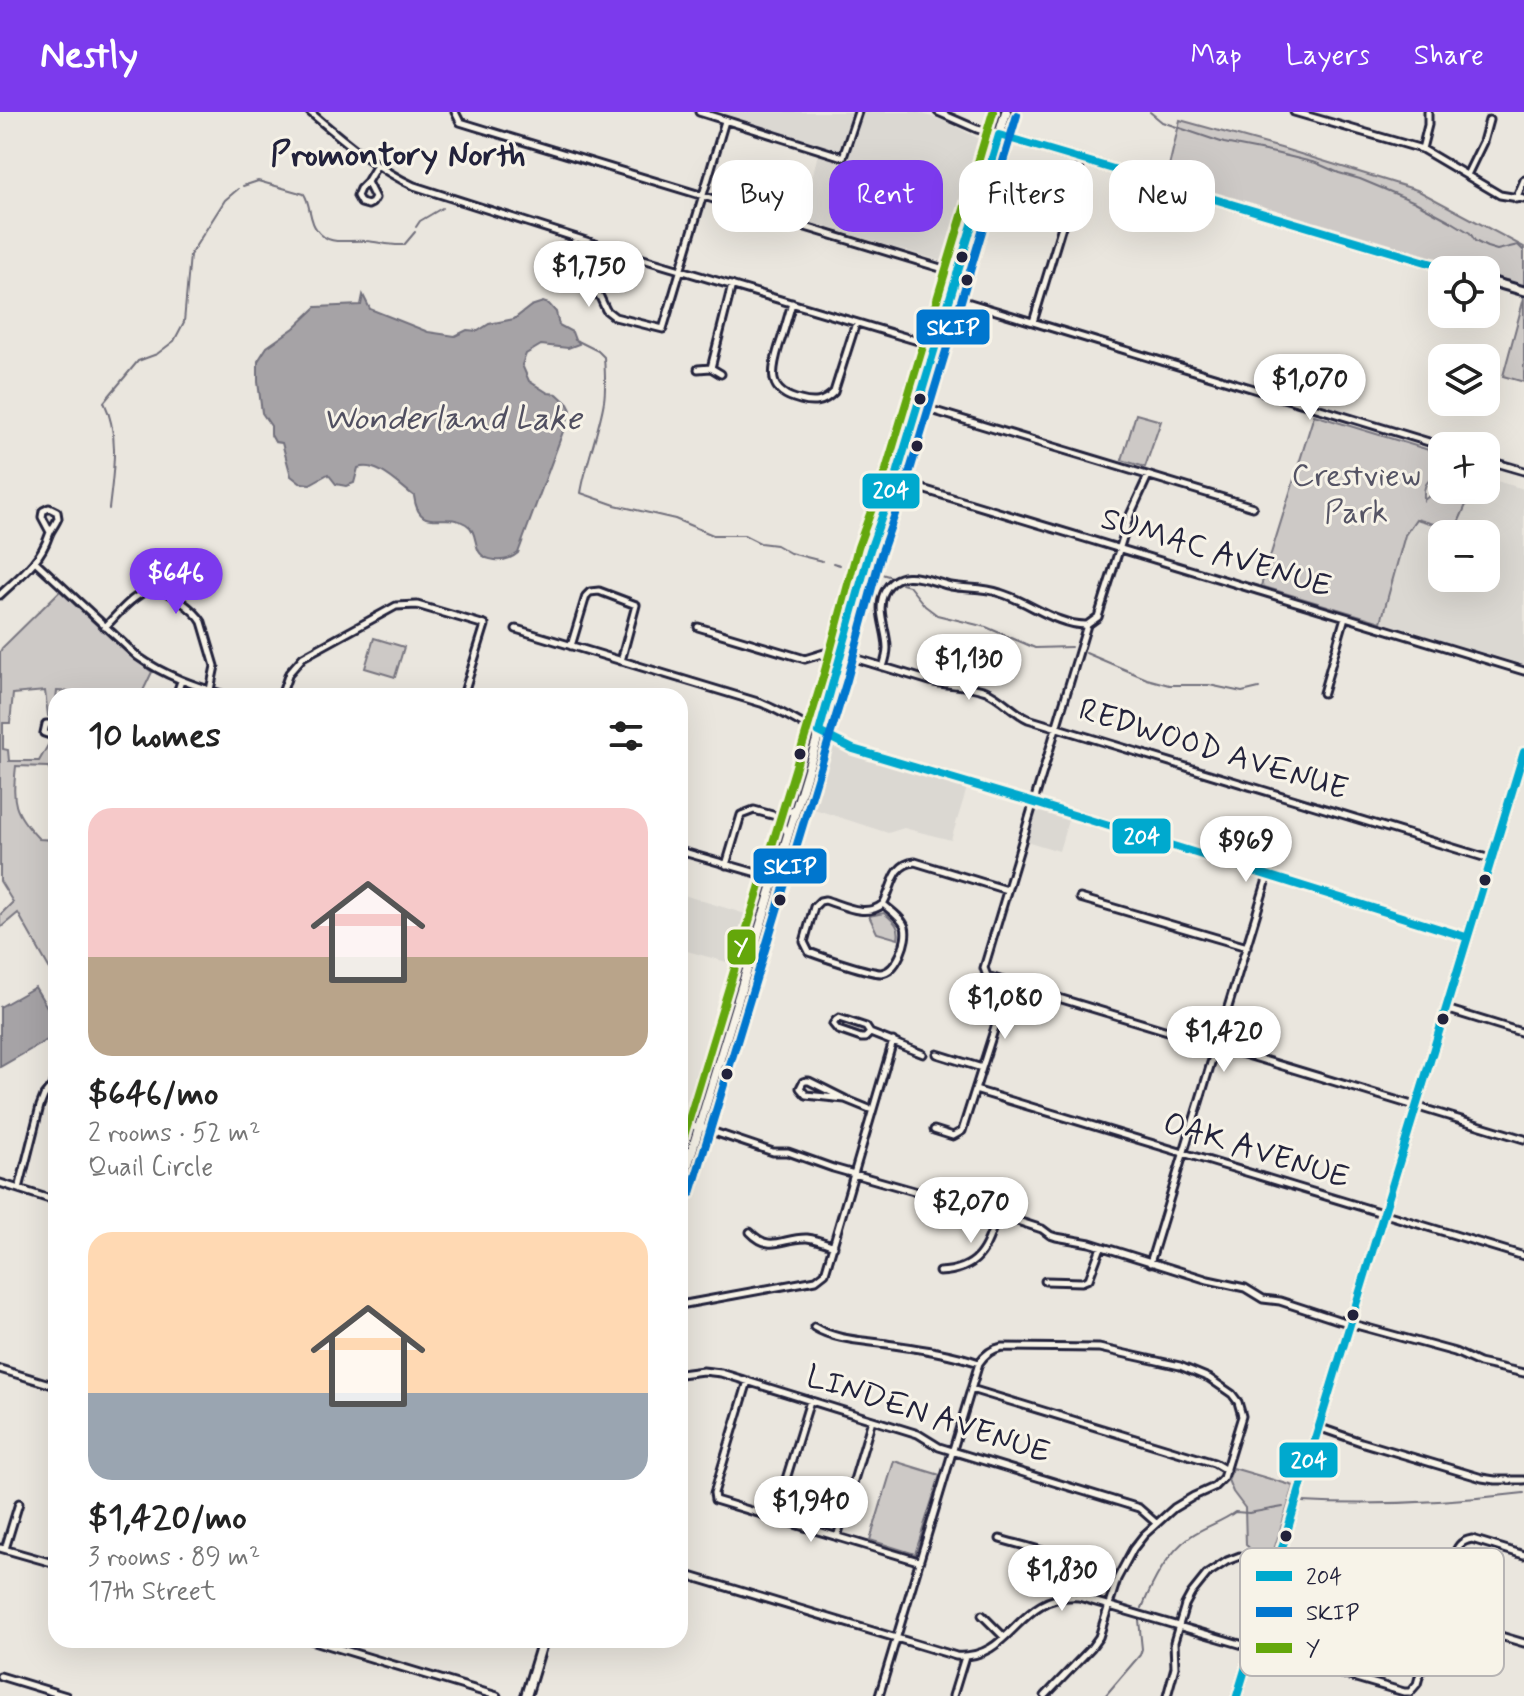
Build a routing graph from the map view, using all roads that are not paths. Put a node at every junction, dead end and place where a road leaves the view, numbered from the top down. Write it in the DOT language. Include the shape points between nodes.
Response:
graph roads {
  1 [pos="310,112"];
  2 [pos="455,112"];
  3 [pos="699,112"];
  4 [pos="858,112"];
  5 [pos="938,112"];
  6 [pos="1006,112"];
  7 [pos="1294,112"];
  8 [pos="1428,112"];
  9 [pos="1489,120"];
  10 [pos="725,121"];
  11 [pos="999,135"];
  12 [pos="1422,149"];
  13 [pos="1082,160"];
  14 [pos="1093,163"];
  15 [pos="377,165"];
  16 [pos="1467,175"];
  17 [pos="1524,180"];
  18 [pos="367,182"];
  19 [pos="703,196"];
  20 [pos="1516,199"];
  21 [pos="1524,199"];
  22 [pos="1060,232"];
  23 [pos="575,238"];
  24 [pos="1428,263"];
  25 [pos="681,271"];
  26 [pos="957,273"];
  27 [pos="1500,284"];
  28 [pos="732,285"];
  29 [pos="1524,291"];
  30 [pos="950,297"];
  31 [pos="792,303"];
  32 [pos="1033,322"];
  33 [pos="856,323"];
  34 [pos="935,346"];
  35 [pos="711,368"];
  36 [pos="698,369"];
  37 [pos="721,374"];
  38 [pos="918,406"];
  39 [pos="1428,442"];
  40 [pos="1500,464"];
  41 [pos="1524,471"];
  42 [pos="1148,476"];
  43 [pos="895,480"];
  44 [pos="1253,507"];
  45 [pos="50,532"];
  46 [pos="1120,549"];
  47 [pos="36,562"];
  48 [pos="0,595"];
  49 [pos="1345,617"];
  50 [pos="1087,625"];
  51 [pos="105,627"];
  52 [pos="698,627"];
  53 [pos="516,629"];
  54 [pos="571,646"];
  55 [pos="842,654"];
  56 [pos="621,661"];
  57 [pos="883,667"];
  58 [pos="1524,671"];
  59 [pos="181,681"];
  60 [pos="179,688"];
  61 [pos="204,688"];
  62 [pos="210,688"];
  63 [pos="284,688"];
  64 [pos="465,688"];
  65 [pos="1323,693"];
  66 [pos="1056,728"];
  67 [pos="819,732"];
  68 [pos="1524,752"];
  69 [pos="1035,803"];
  70 [pos="795,810"];
  71 [pos="776,816"];
  72 [pos="788,834"];
  73 [pos="688,853"];
  74 [pos="1490,859"];
  75 [pos="726,865"];
  76 [pos="1268,876"];
  77 [pos="774,878"];
  78 [pos="1007,890"];
  79 [pos="1080,898"];
  80 [pos="883,904"];
  81 [pos="1466,937"];
  82 [pos="1247,947"];
  83 [pos="1009,983"];
  84 [pos="1445,1009"];
  85 [pos="1523,1031"];
  86 [pos="870,1033"];
  87 [pos="893,1041"];
  88 [pos="1217,1046"];
  89 [pos="923,1054"];
  90 [pos="937,1054"];
  91 [pos="982,1068"];
  92 [pos="975,1090"];
  93 [pos="48,1091"];
  94 [pos="845,1099"];
  95 [pos="1415,1107"];
  96 [pos="872,1110"];
  97 [pos="688,1126"];
  98 [pos="699,1127"];
  99 [pos="934,1130"];
  100 [pos="1524,1139"];
  101 [pos="1183,1153"];
  102 [pos="688,1163"];
  103 [pos="854,1174"];
  104 [pos="0,1183"];
  105 [pos="19,1189"];
  106 [pos="48,1198"];
  107 [pos="1383,1214"];
  108 [pos="997,1215"];
  109 [pos="750,1232"];
  110 [pos="834,1246"];
  111 [pos="1101,1247"];
  112 [pos="1524,1256"];
  113 [pos="1150,1263"];
  114 [pos="939,1272"];
  115 [pos="1045,1281"];
  116 [pos="688,1304"];
  117 [pos="1350,1323"];
  118 [pos="814,1327"];
  119 [pos="979,1363"];
  120 [pos="0,1369"];
  121 [pos="688,1372"];
  122 [pos="1524,1373"];
  123 [pos="748,1381"];
  124 [pos="48,1384"];
  125 [pos="971,1389"];
  126 [pos="810,1401"];
  127 [pos="872,1420"];
  128 [pos="1318,1427"];
  129 [pos="952,1451"];
  130 [pos="1226,1470"];
  131 [pos="1524,1480"];
  132 [pos="19,1503"];
  133 [pos="774,1518"];
  134 [pos="1156,1523"];
  135 [pos="837,1537"];
  136 [pos="1000,1539"];
  137 [pos="3,1548"];
  138 [pos="1281,1548"];
  139 [pos="1457,1548"];
  140 [pos="1501,1548"];
  141 [pos="1504,1549"];
  142 [pos="1524,1555"];
  143 [pos="1240,1556"];
  144 [pos="918,1561"];
  145 [pos="48,1562"];
  146 [pos="688,1575"];
  147 [pos="1072,1596"];
  148 [pos="1109,1605"];
  149 [pos="982,1615"];
  150 [pos="1179,1626"];
  151 [pos="1004,1637"];
  152 [pos="1504,1637"];
  153 [pos="897,1638"];
  154 [pos="1524,1643"];
  155 [pos="1240,1644"];
  156 [pos="338,1648"];
  157 [pos="541,1648"];
  158 [pos="965,1657"];
  159 [pos="0,1676"];
  160 [pos="1243,1676"];
  161 [pos="1348,1676"];
  162 [pos="1419,1676"];
  163 [pos="1382,1686"];
  164 [pos="1411,1694"];
  165 [pos="66,1696"];
  166 [pos="497,1696"];
  167 [pos="526,1696"];
  168 [pos="879,1696"];
  169 [pos="953,1696"];
  170 [pos="1045,1696"];
  171 [pos="1167,1696"];
  172 [pos="1237,1696"];
  173 [pos="1379,1696"];
  1 -- 15 [label="street"];
  2 -- 19 [label="street" via="460,122"];
  3 -- 10 [label="street"];
  4 -- 10 [label="street" via="843,157"];
  5 -- 11 [label="street"];
  6 -- 11 [label="main road"];
  7 -- 12 [label="street"];
  8 -- 12 [label="street"];
  9 -- 16 [label="street"];
  10 -- 19 [label="street"];
  11 -- 13 [label="street"];
  11 -- 26 [label="main road"];
  12 -- 16 [label="street"];
  14 -- 24 [label="street"];
  15 -- 18 [label="street"];
  15 -- 23 [label="street" via="428,191"];
  16 -- 20 [label="street"];
  17 -- 20 [label="street"];
  19 -- 25 [label="street"];
  19 -- 26 [label="street"];
  20 -- 21 [label="street"];
  22 -- 32 [label="street"];
  23 -- 25 [label="street"];
  23 -- 25 [label="street" via="574,259 615,317 663,329"];
  25 -- 28 [label="street"];
  26 -- 30 [label="main road"];
  27 -- 29 [label="street"];
  28 -- 31 [label="street"];
  28 -- 35 [label="street"];
  30 -- 32 [label="street"];
  30 -- 34 [label="main road"];
  31 -- 33 [label="street"];
  31 -- 33 [label="street" via="773,368 774,382 789,398 810,403 828,399"];
  32 -- 39 [label="street"];
  33 -- 34 [label="street"];
  34 -- 38 [label="main road"];
  35 -- 36 [label="street"];
  35 -- 37 [label="street"];
  38 -- 42 [label="street"];
  38 -- 43 [label="main road"];
  40 -- 41 [label="street"];
  42 -- 44 [label="street"];
  42 -- 46 [label="street"];
  43 -- 46 [label="street, SUMAC AVENUE"];
  43 -- 55 [label="main road"];
  45 -- 47 [label="street"];
  46 -- 49 [label="street, SUMAC AVENUE"];
  46 -- 50 [label="street" via="1098,617"];
  47 -- 48 [label="street"];
  47 -- 51 [label="street"];
  49 -- 58 [label="street, SUMAC AVENUE"];
  49 -- 65 [label="street"];
  50 -- 57 [label="street" via="1043,613 999,592 908,576 893,582 881,601 887,647"];
  50 -- 66 [label="street"];
  51 -- 59 [label="street" via="144,661"];
  51 -- 62 [label="street" via="142,592 160,589 172,594 202,622 215,666"];
  52 -- 55 [label="street, REDWOOD AVENUE" via="805,659 825,651"];
  53 -- 54 [label="street"];
  54 -- 56 [label="street"];
  54 -- 56 [label="street" via="586,596 599,591 636,605"];
  55 -- 57 [label="street, REDWOOD AVENUE"];
  55 -- 67 [label="main road"];
  56 -- 67 [label="street" via="761,703"];
  57 -- 66 [label="street, REDWOOD AVENUE" via="983,690 1019,715"];
  59 -- 60 [label="street"];
  59 -- 61 [label="street"];
  63 -- 64 [label="street" via="303,657 396,606 417,605 485,625"];
  66 -- 69 [label="street"];
  66 -- 74 [label="street, REDWOOD AVENUE"];
  67 -- 69 [label="street" via="853,749"];
  67 -- 70 [label="main road"];
  68 -- 74 [label="street"];
  69 -- 76 [label="street"];
  69 -- 78 [label="street"];
  70 -- 71 [label="street"];
  70 -- 72 [label="main road"];
  71 -- 72 [label="street"];
  71 -- 75 [label="street" via="754,810 741,815"];
  72 -- 77 [label="main road"];
  73 -- 75 [label="street"];
  74 -- 81 [label="street"];
  75 -- 77 [label="street"];
  76 -- 81 [label="street"];
  76 -- 82 [label="street"];
  77 -- 98 [label="main road"];
  78 -- 80 [label="street" via="915,862 902,865"];
  78 -- 83 [label="street" via="984,968 987,976"];
  79 -- 82 [label="street"];
  80 -- 80 [label="street" via="906,933 891,970 878,973 809,952 804,942 820,901 864,912"];
  81 -- 84 [label="street"];
  82 -- 88 [label="street"];
  83 -- 88 [label="street"];
  83 -- 91 [label="street"];
  84 -- 85 [label="street"];
  84 -- 95 [label="street"];
  86 -- 86 [label="street" via="861,1038 833,1024 844,1019"];
  86 -- 87 [label="street"];
  87 -- 89 [label="street"];
  87 -- 96 [label="street"];
  88 -- 95 [label="street"];
  88 -- 101 [label="street"];
  90 -- 91 [label="street"];
  91 -- 92 [label="street"];
  92 -- 99 [label="street" via="959,1134"];
  92 -- 101 [label="street, OAK AVENUE"];
  93 -- 105 [label="street"];
  94 -- 94 [label="street" via="806,1095 800,1088 809,1081"];
  94 -- 96 [label="street"];
  95 -- 100 [label="street"];
  95 -- 107 [label="street"];
  96 -- 103 [label="street"];
  97 -- 98 [label="street"];
  98 -- 102 [label="main road"];
  98 -- 103 [label="street"];
  101 -- 107 [label="street, OAK AVENUE"];
  101 -- 113 [label="street"];
  103 -- 108 [label="street"];
  103 -- 110 [label="street"];
  104 -- 105 [label="street"];
  105 -- 106 [label="street"];
  107 -- 112 [label="street, OAK AVENUE"];
  107 -- 117 [label="street"];
  108 -- 111 [label="street"];
  108 -- 114 [label="street" via="977,1260 960,1270"];
  109 -- 110 [label="street" via="772,1244 807,1238"];
  110 -- 116 [label="street" via="825,1273 816,1280"];
  111 -- 113 [label="street"];
  111 -- 115 [label="street" via="1089,1279"];
  113 -- 117 [label="street"];
  117 -- 122 [label="street"];
  117 -- 128 [label="street"];
  118 -- 119 [label="street" via="841,1338"];
  119 -- 125 [label="street"];
  119 -- 130 [label="street" via="1002,1347 1099,1348 1200,1374 1232,1394 1241,1408"];
  120 -- 124 [label="street"];
  121 -- 123 [label="street, LINDEN AVENUE" via="711,1371"];
  123 -- 126 [label="street, LINDEN AVENUE"];
  123 -- 133 [label="street" via="715,1500"];
  125 -- 129 [label="street"];
  125 -- 130 [label="street"];
  126 -- 127 [label="street, LINDEN AVENUE"];
  126 -- 133 [label="street"];
  127 -- 129 [label="street, LINDEN AVENUE"];
  127 -- 135 [label="street"];
  128 -- 131 [label="street" via="1482,1478"];
  128 -- 138 [label="street"];
  129 -- 134 [label="street, LINDEN AVENUE" via="1139,1508"];
  129 -- 144 [label="street"];
  130 -- 134 [label="street" via="1214,1487"];
  132 -- 137 [label="street"];
  133 -- 135 [label="street"];
  134 -- 148 [label="street" via="1125,1564"];
  135 -- 144 [label="street"];
  136 -- 147 [label="street" via="1064,1560 1074,1572"];
  137 -- 145 [label="street"];
  139 -- 140 [label="street" via="1472,1539"];
  141 -- 142 [label="street"];
  143 -- 150 [label="street" via="1198,1583"];
  144 -- 153 [label="street"];
  146 -- 153 [label="street"];
  147 -- 148 [label="street"];
  147 -- 151 [label="street" via="1031,1610"];
  148 -- 150 [label="street"];
  148 -- 170 [label="street" via="1099,1637"];
  149 -- 151 [label="street"];
  150 -- 155 [label="street"];
  150 -- 171 [label="street"];
  151 -- 158 [label="street" via="985,1652"];
  152 -- 154 [label="street"];
  153 -- 158 [label="street"];
  153 -- 168 [label="street"];
  156 -- 166 [label="street"];
  157 -- 167 [label="main road"];
  158 -- 169 [label="street"];
  159 -- 165 [label="street"];
  160 -- 172 [label="street"];
  161 -- 163 [label="street"];
  162 -- 164 [label="street"];
  163 -- 164 [label="street"];
  163 -- 173 [label="street"];
}
